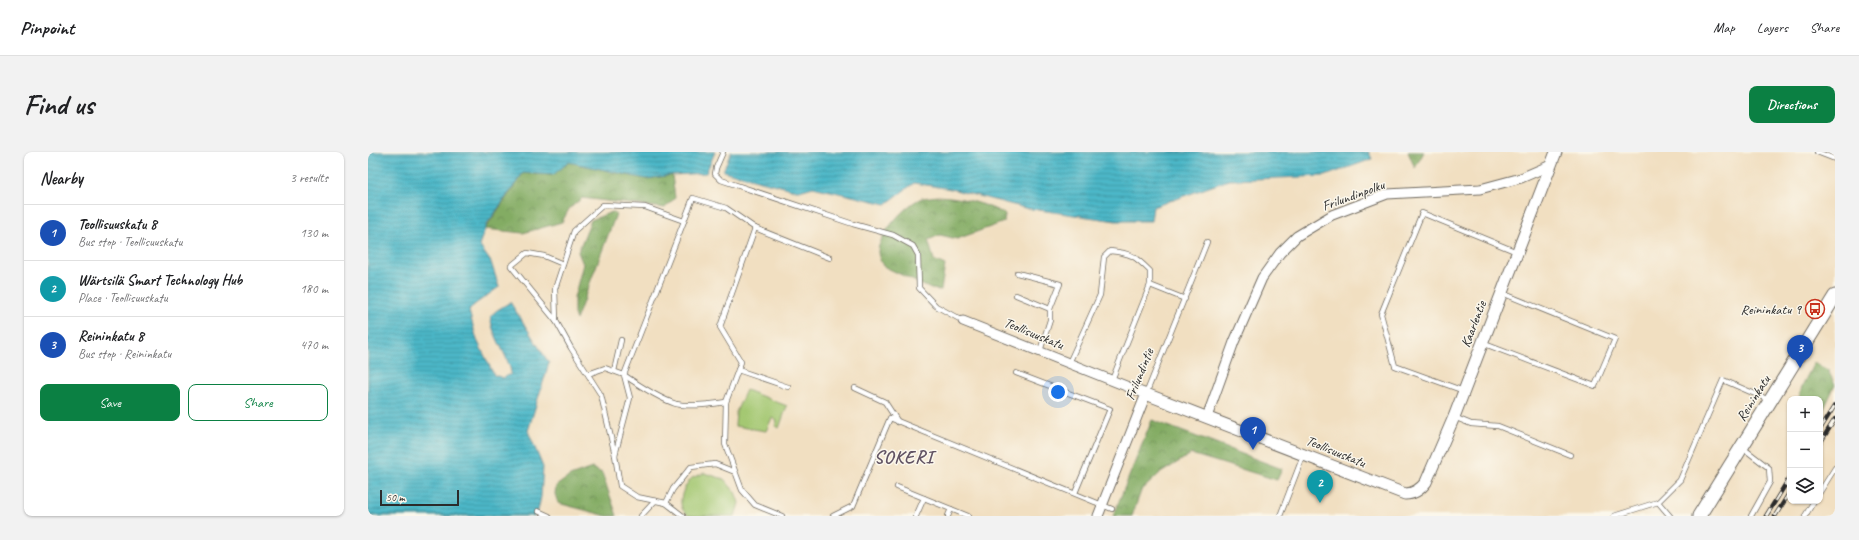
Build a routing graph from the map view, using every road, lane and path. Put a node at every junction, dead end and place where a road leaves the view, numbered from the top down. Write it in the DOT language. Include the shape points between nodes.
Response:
graph roads {
  1 [pos="723,152"];
  2 [pos="1556,152"];
  3 [pos="1817,152"];
  4 [pos="1835,159"];
  5 [pos="1551,165"];
  6 [pos="684,221"];
  7 [pos="755,228"];
  8 [pos="1207,242"];
  9 [pos="1517,252"];
  10 [pos="830,258"];
  11 [pos="563,264"];
  12 [pos="1018,273"];
  13 [pos="1150,285"];
  14 [pos="1502,292"];
  15 [pos="1016,295"];
  16 [pos="1835,296"];
  17 [pos="1185,299"];
  18 [pos="1050,309"];
  19 [pos="556,321"];
  20 [pos="963,321"];
  21 [pos="621,340"];
  22 [pos="1482,343"];
  23 [pos="1040,351"];
  24 [pos="1069,363"];
  25 [pos="738,370"];
  26 [pos="614,371"];
  27 [pos="1016,372"];
  28 [pos="588,374"];
  29 [pos="624,376"];
  30 [pos="1112,380"];
  31 [pos="788,387"];
  32 [pos="855,388"];
  33 [pos="1464,391"];
  34 [pos="1146,394"];
  35 [pos="1770,400"];
  36 [pos="726,402"];
  37 [pos="1207,417"];
  38 [pos="1454,417"];
  39 [pos="898,422"];
  40 [pos="1741,447"];
  41 [pos="1303,454"];
  42 [pos="615,455"];
  43 [pos="1570,455"];
  44 [pos="1835,468"];
  45 [pos="735,472"];
  46 [pos="897,487"];
  47 [pos="1823,487"];
  48 [pos="1075,493"];
  49 [pos="1405,494"];
  50 [pos="924,498"];
  51 [pos="655,501"];
  52 [pos="1658,502"];
  53 [pos="666,503"];
  54 [pos="1812,504"];
  55 [pos="1102,505"];
  56 [pos="951,509"];
  57 [pos="1112,509"];
  58 [pos="538,511"];
  59 [pos="549,516"];
  60 [pos="641,516"];
  61 [pos="683,516"];
  62 [pos="782,516"];
  63 [pos="833,516"];
  64 [pos="916,516"];
  65 [pos="948,516"];
  66 [pos="968,516"];
  67 [pos="1098,516"];
  68 [pos="1280,516"];
  69 [pos="1614,516"];
  70 [pos="1670,516"];
  71 [pos="1699,516"];
  72 [pos="1750,516"];
  73 [pos="1805,516"];
  1 -- 20 [label="lane, Teollisuuskatu" via="715,174 721,180 893,235 913,246 918,255 919,288 936,306"];
  2 -- 5 [label="street, Kaarlentie"];
  3 -- 4 [label="lane"];
  5 -- 9 [label="street, Kaarlentie"];
  5 -- 37 [label="street, Frilundinpolku" via="1521,178 1480,189 1387,194 1332,215 1297,236 1280,253 1262,278 1234,342"];
  6 -- 7 [label="lane" via="692,198 726,208"];
  6 -- 11 [label="lane" via="645,207 603,205 574,232"];
  6 -- 29 [label="lane"];
  7 -- 10 [label="lane"];
  7 -- 25 [label="lane" via="720,327 740,362"];
  8 -- 17 [label="lane, Frilundintie"];
  9 -- 14 [label="street, Kaarlentie"];
  9 -- 33 [label="lane" via="1422,212 1381,314 1395,366"];
  11 -- 19 [label="lane" via="555,289"];
  11 -- 19 [label="lane" via="544,256 527,253 511,266"];
  12 -- 18 [label="lane" via="1060,284"];
  13 -- 17 [label="lane"];
  13 -- 24 [label="lane" via="1150,271 1141,262 1126,252 1110,251 1104,257 1100,295"];
  13 -- 30 [label="lane"];
  14 -- 22 [label="street, Kaarlentie"];
  14 -- 22 [label="lane" via="1615,339 1595,386"];
  15 -- 18 [label="lane"];
  16 -- 35 [label="main road, Reininkatu"];
  17 -- 34 [label="lane, Frilundintie"];
  18 -- 23 [label="lane" via="1050,320"];
  19 -- 28 [label="lane"];
  20 -- 23 [label="street, Teollisuuskatu"];
  21 -- 26 [label="lane"];
  22 -- 33 [label="street, Kaarlentie"];
  23 -- 24 [label="street, Teollisuuskatu"];
  24 -- 30 [label="street, Teollisuuskatu"];
  25 -- 31 [label="lane"];
  25 -- 36 [label="lane"];
  26 -- 28 [label="lane" via="605,368"];
  26 -- 29 [label="lane"];
  27 -- 48 [label="lane" via="1110,409"];
  28 -- 42 [label="lane" via="601,395"];
  29 -- 36 [label="lane" via="677,404"];
  29 -- 42 [label="lane" via="630,398"];
  30 -- 34 [label="street, Teollisuuskatu"];
  32 -- 39 [label="lane" via="885,402"];
  33 -- 38 [label="street, Kaarlentie"];
  34 -- 37 [label="street, Teollisuuskatu"];
  34 -- 55 [label="street, Frilundintie"];
  35 -- 40 [label="main road, Reininkatu"];
  35 -- 52 [label="lane" via="1723,380 1680,480"];
  36 -- 45 [label="lane" via="725,444"];
  37 -- 41 [label="street, Teollisuuskatu"];
  38 -- 43 [label="lane" via="1471,424 1498,426"];
  38 -- 49 [label="street, Kaarlentie" via="1426,482 1412,494"];
  39 -- 48 [label="lane"];
  39 -- 63 [label="lane" via="890,418 853,506"];
  40 -- 71 [label="main road, Reininkatu"];
  40 -- 72 [label="lane" via="1769,468 1770,482"];
  41 -- 49 [label="street, Teollisuuskatu"];
  41 -- 68 [label="lane"];
  42 -- 51 [label="lane" via="620,486 637,498"];
  44 -- 47 [label="lane"];
  45 -- 53 [label="lane" via="715,464 691,467 673,489"];
  45 -- 62 [label="lane" via="742,490 755,505"];
  46 -- 50 [label="lane"];
  48 -- 55 [label="lane"];
  50 -- 56 [label="lane"];
  50 -- 64 [label="lane"];
  51 -- 53 [label="lane"];
  51 -- 60 [label="lane"];
  52 -- 69 [label="lane"];
  52 -- 70 [label="lane"];
  53 -- 61 [label="lane"];
  54 -- 73 [label="lane"];
  55 -- 57 [label="lane"];
  55 -- 67 [label="street, Frilundintie"];
  56 -- 65 [label="lane"];
  56 -- 66 [label="lane"];
  58 -- 59 [label="lane"];
}
